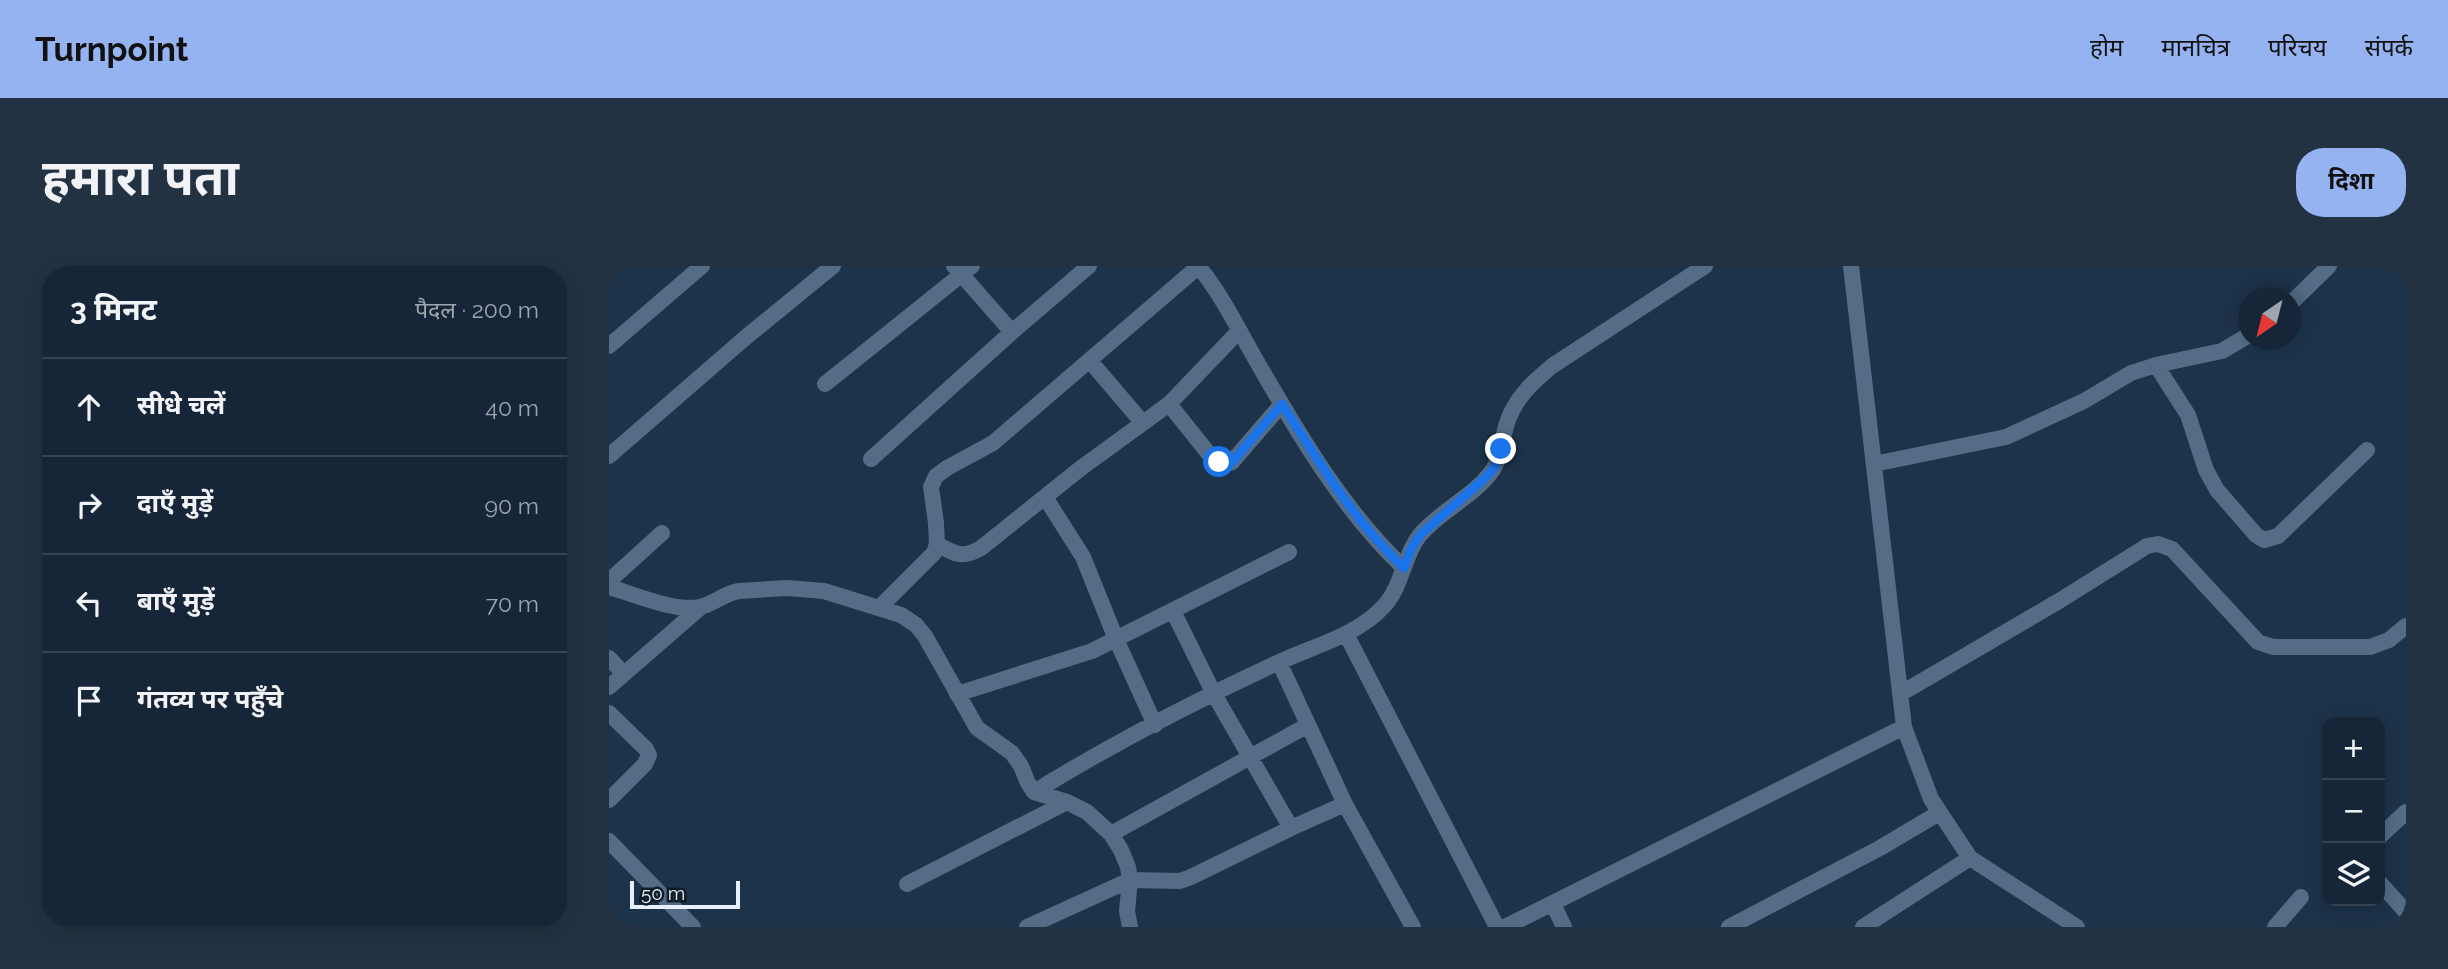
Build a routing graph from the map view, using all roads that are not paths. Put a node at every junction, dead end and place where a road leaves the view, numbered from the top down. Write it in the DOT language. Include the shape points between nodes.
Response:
graph roads {
  1 [pos="702,266"];
  2 [pos="833,266"];
  3 [pos="1089,266"];
  4 [pos="1198,266"];
  5 [pos="1705,266"];
  6 [pos="2329,266"];
  7 [pos="1856,268"];
  8 [pos="962,269"];
  9 [pos="2301,293"];
  10 [pos="1240,331"];
  11 [pos="1012,332"];
  12 [pos="2238,342"];
  13 [pos="609,346"];
  14 [pos="1090,361"];
  15 [pos="2156,365"];
  16 [pos="825,384"];
  17 [pos="1169,404"];
  18 [pos="1282,404"];
  19 [pos="1142,422"];
  20 [pos="2367,450"];
  21 [pos="609,456"];
  22 [pos="871,459"];
  23 [pos="1874,464"];
  24 [pos="1045,497"];
  25 [pos="662,533"];
  26 [pos="937,544"];
  27 [pos="1289,552"];
  28 [pos="1404,568"];
  29 [pos="609,581"];
  30 [pos="609,587"];
  31 [pos="701,607"];
  32 [pos="879,608"];
  33 [pos="1173,611"];
  34 [pos="2406,626"];
  35 [pos="1346,634"];
  36 [pos="1116,639"];
  37 [pos="609,658"];
  38 [pos="1279,662"];
  39 [pos="623,673"];
  40 [pos="609,687"];
  41 [pos="957,694"];
  42 [pos="1214,694"];
  43 [pos="1900,694"];
  44 [pos="609,713"];
  45 [pos="1155,725"];
  46 [pos="1308,725"];
  47 [pos="1904,727"];
  48 [pos="1250,758"];
  49 [pos="1034,792"];
  50 [pos="609,800"];
  51 [pos="1067,802"];
  52 [pos="1345,804"];
  53 [pos="2406,812"];
  54 [pos="1939,813"];
  55 [pos="1291,828"];
  56 [pos="2385,831"];
  57 [pos="1111,834"];
  58 [pos="609,841"];
  59 [pos="1970,858"];
  60 [pos="1130,880"];
  61 [pos="907,884"];
  62 [pos="2385,889"];
  63 [pos="2301,897"];
  64 [pos="1552,904"];
  65 [pos="2406,912"];
  66 [pos="693,927"];
  67 [pos="1027,927"];
  68 [pos="1130,927"];
  69 [pos="1413,927"];
  70 [pos="1497,927"];
  71 [pos="1505,927"];
  72 [pos="1564,927"];
  73 [pos="1729,927"];
  74 [pos="1863,927"];
  75 [pos="2077,927"];
  76 [pos="2275,927"];
  1 -- 13 [label="street"];
  2 -- 21 [label="street"];
  3 -- 11 [label="street"];
  4 -- 10 [label="street"];
  4 -- 14 [label="street"];
  5 -- 28 [label="street" via="1531,383 1507,422 1494,468 1420,535"];
  6 -- 9 [label="street"];
  7 -- 23 [label="street"];
  8 -- 11 [label="street"];
  8 -- 16 [label="street"];
  10 -- 17 [label="street"];
  10 -- 18 [label="street"];
  11 -- 22 [label="street"];
  12 -- 15 [label="street" via="2222,351"];
  14 -- 19 [label="street"];
  14 -- 26 [label="street" via="993,443 936,476 931,497"];
  15 -- 20 [label="street" via="2188,415 2217,490 2264,540 2278,536"];
  15 -- 23 [label="street" via="2131,373 2006,438"];
  17 -- 18 [label="street" via="1213,459 1225,464 1232,462"];
  17 -- 19 [label="street"];
  18 -- 28 [label="street" via="1359,521"];
  19 -- 24 [label="street"];
  23 -- 43 [label="street"];
  24 -- 26 [label="street" via="971,554 954,554"];
  24 -- 36 [label="street" via="1083,557"];
  25 -- 29 [label="street"];
  26 -- 32 [label="street" via="929,559"];
  27 -- 33 [label="street"];
  28 -- 35 [label="street" via="1385,606"];
  30 -- 31 [label="street" via="672,605"];
  31 -- 32 [label="street" via="729,592 787,588 824,591"];
  31 -- 39 [label="street"];
  32 -- 41 [label="street" via="916,625"];
  33 -- 36 [label="street"];
  33 -- 42 [label="street"];
  34 -- 43 [label="street" via="2389,640 2370,647 2273,647 2258,642 2172,549 2158,544 2147,546"];
  35 -- 38 [label="street"];
  35 -- 70 [label="street"];
  36 -- 41 [label="street"];
  36 -- 45 [label="street"];
  37 -- 39 [label="street"];
  38 -- 42 [label="street"];
  38 -- 46 [label="street"];
  39 -- 40 [label="street"];
  41 -- 49 [label="street" via="977,728 1011,753"];
  42 -- 45 [label="street"];
  42 -- 48 [label="street"];
  43 -- 47 [label="street"];
  44 -- 50 [label="street" via="649,755"];
  45 -- 49 [label="street"];
  46 -- 48 [label="street"];
  46 -- 52 [label="street"];
  47 -- 54 [label="street"];
  47 -- 64 [label="street"];
  48 -- 55 [label="street"];
  48 -- 57 [label="street"];
  49 -- 51 [label="street"];
  51 -- 57 [label="street" via="1087,812"];
  51 -- 61 [label="street"];
  52 -- 55 [label="street"];
  52 -- 69 [label="street"];
  53 -- 56 [label="street"];
  54 -- 59 [label="street"];
  54 -- 73 [label="street"];
  55 -- 60 [label="street" via="1180,881"];
  57 -- 60 [label="street" via="1122,850"];
  58 -- 66 [label="street"];
  59 -- 74 [label="street"];
  59 -- 75 [label="street"];
  60 -- 67 [label="street"];
  60 -- 68 [label="street"];
  62 -- 65 [label="street"];
  63 -- 76 [label="street"];
  64 -- 71 [label="street"];
  64 -- 72 [label="street"];
}
